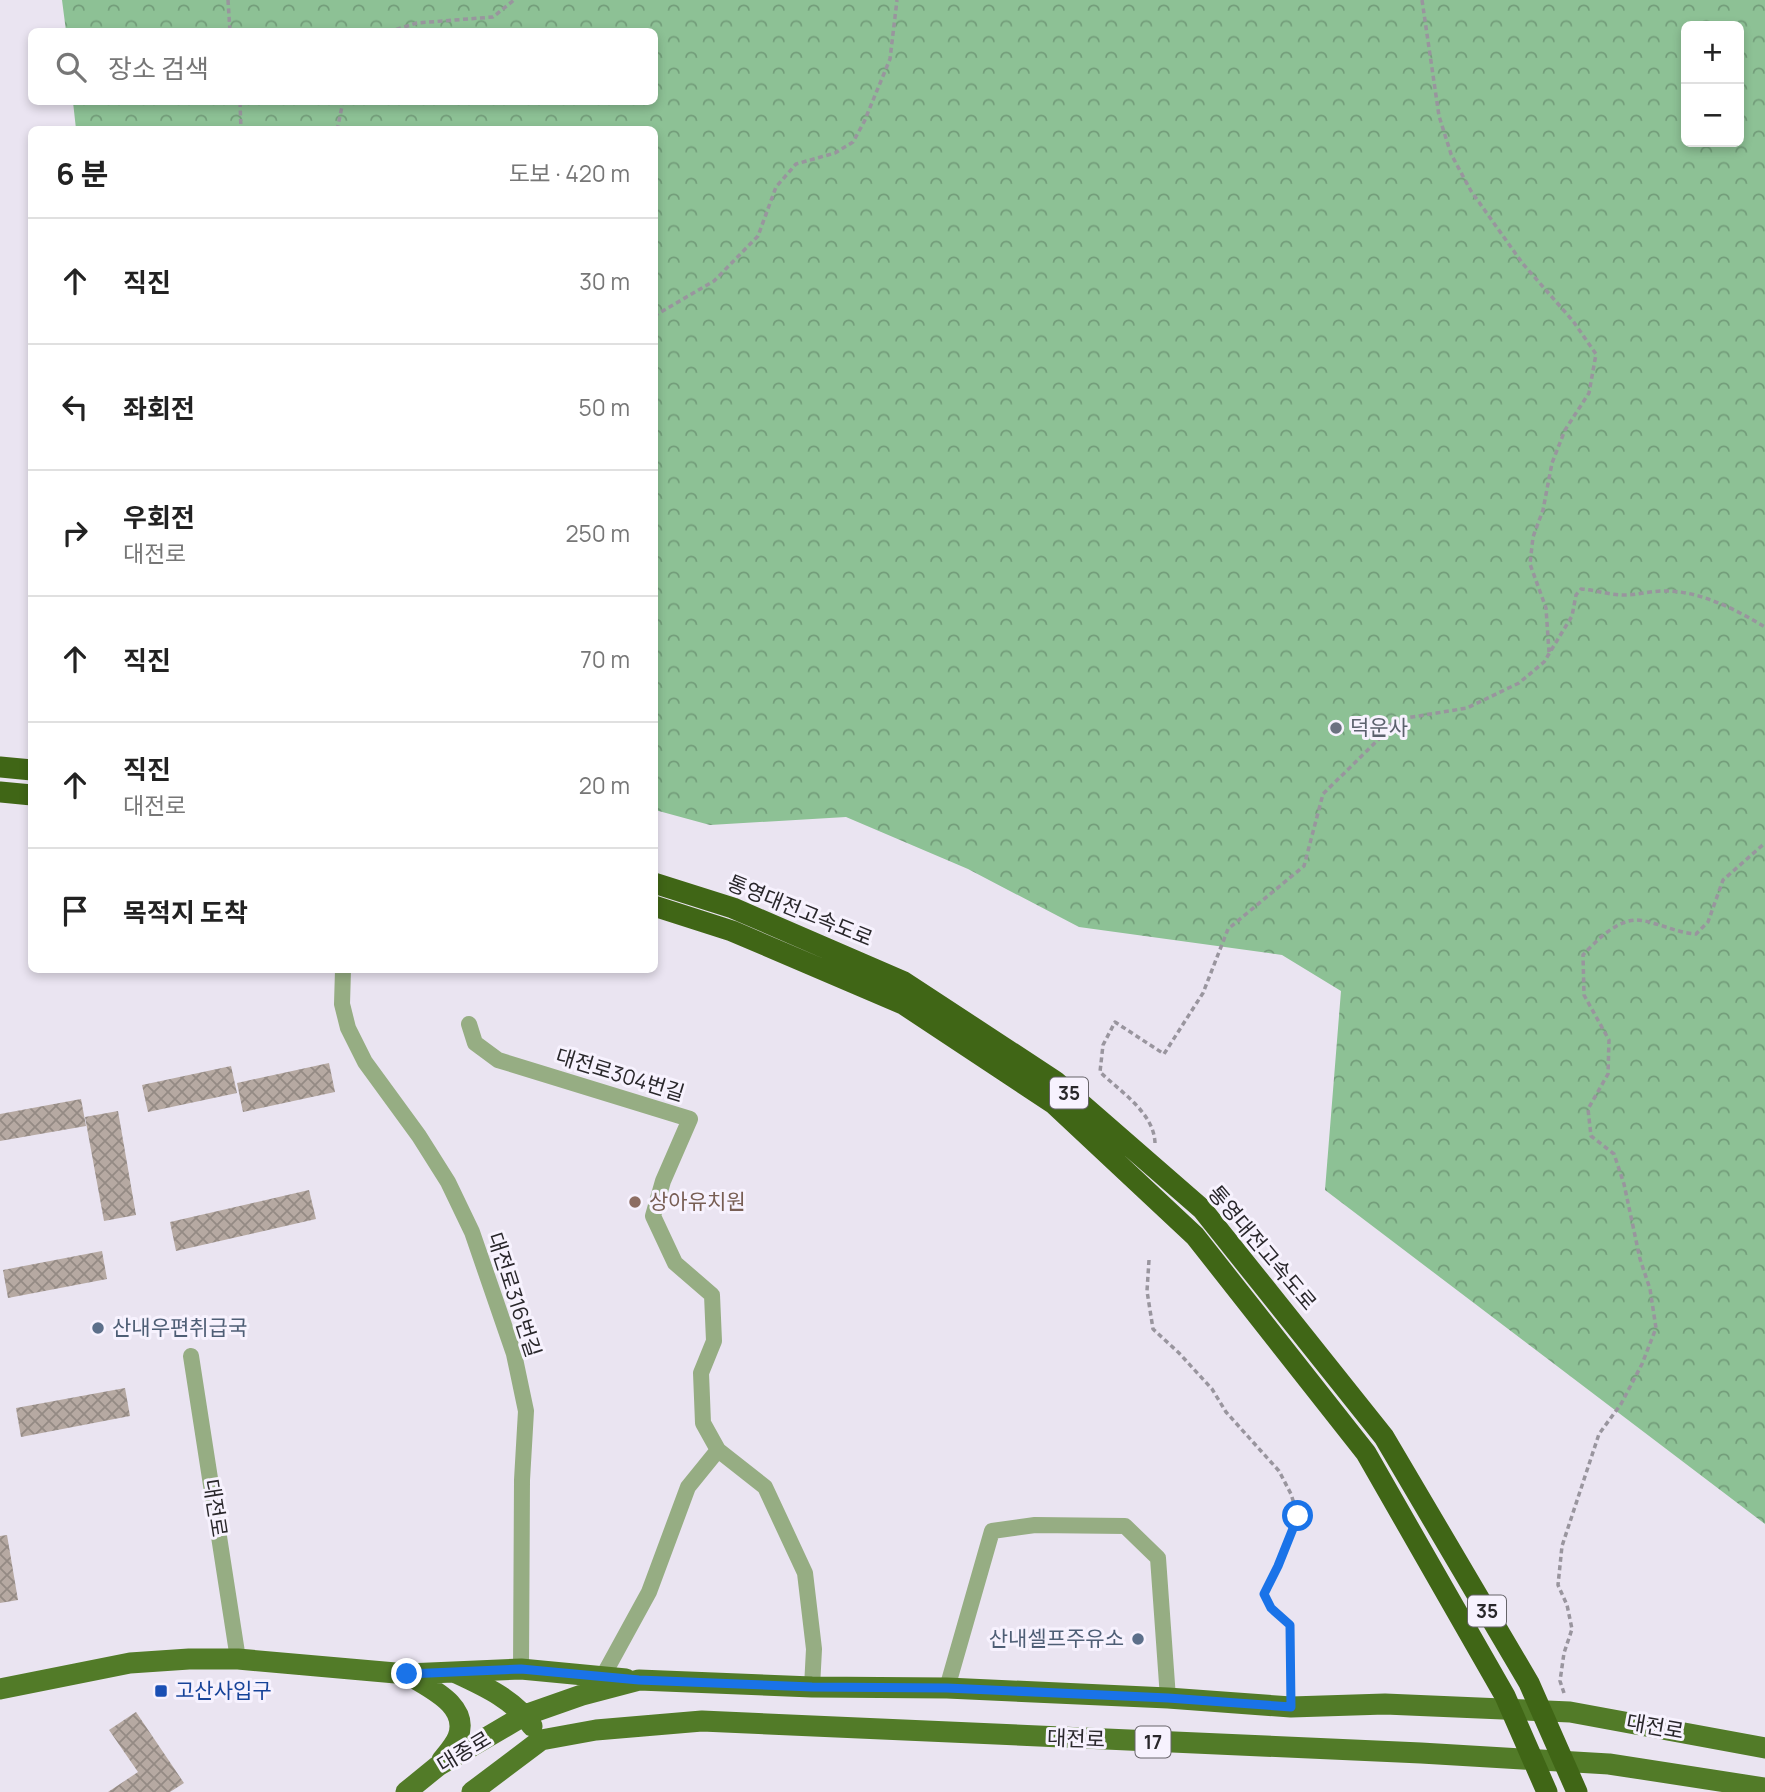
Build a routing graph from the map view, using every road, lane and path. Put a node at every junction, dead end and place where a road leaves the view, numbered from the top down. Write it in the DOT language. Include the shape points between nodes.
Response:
graph roads {
  1 [pos="228,0"];
  2 [pos="514,0"];
  3 [pos="897,0"];
  4 [pos="1422,0"];
  5 [pos="230,28"];
  6 [pos="401,28"];
  7 [pos="240,105"];
  8 [pos="342,105"];
  9 [pos="241,126"];
  10 [pos="338,126"];
  11 [pos="658,314"];
  12 [pos="1765,627"];
  13 [pos="1549,653"];
  14 [pos="0,767"];
  15 [pos="28,770"];
  16 [pos="0,792"];
  17 [pos="28,795"];
  18 [pos="1765,842"];
  19 [pos="658,884"];
  20 [pos="658,907"];
  21 [pos="343,973"];
  22 [pos="469,1024"];
  23 [pos="1156,1151"];
  24 [pos="1149,1260"];
  25 [pos="191,1356"];
  26 [pos="718,1450"];
  27 [pos="238,1659"];
  28 [pos="521,1669"];
  29 [pos="454,1672"];
  30 [pos="407,1674"];
  31 [pos="603,1676"];
  32 [pos="639,1680"];
  33 [pos="812,1687"];
  34 [pos="947,1688"];
  35 [pos="0,1689"];
  36 [pos="1168,1698"];
  37 [pos="1291,1707"];
  38 [pos="1570,1712"];
  39 [pos="525,1715"];
  40 [pos="541,1740"];
  41 [pos="1765,1748"];
  42 [pos="438,1766"];
  43 [pos="1765,1788"];
  44 [pos="406,1792"];
  45 [pos="472,1792"];
  46 [pos="1547,1792"];
  47 [pos="1577,1792"];
  1 -- 5 [label="path"];
  2 -- 6 [label="path" via="493,17"];
  3 -- 11 [label="path" via="890,58 853,142 835,153 796,164 776,187 758,236 713,281"];
  4 -- 13 [label="path" via="1439,116 1451,154 1522,264 1596,354 1589,393 1552,463 1533,537 1530,564 1546,608"];
  7 -- 9 [label="path"];
  8 -- 10 [label="path"];
  12 -- 13 [label="path" via="1701,597 1664,590 1628,596 1581,589 1572,616"];
  13 -- 23 [label="path" via="1519,683 1467,708 1394,720 1323,794 1304,866 1228,929 1203,993 1164,1054 1115,1022 1103,1045 1100,1072 1147,1117 1155,1129"];
  14 -- 15 [label="highway"];
  16 -- 17 [label="highway"];
  18 -- 38 [label="path" via="1723,880 1708,922 1696,934 1636,920 1604,932 1583,955 1584,995 1609,1040 1608,1074 1588,1109 1591,1136 1614,1154 1656,1328 1621,1405 1599,1434 1562,1546 1558,1585 1572,1629 1560,1681"];
  19 -- 47 [label="highway, 통영대전고속도로 / 35" via="733,908 904,982 1055,1082 1202,1209 1384,1437 1529,1683"];
  20 -- 46 [label="highway, 통영대전고속도로 / 35" via="732,931 903,1004 1054,1104 1195,1236 1366,1453 1506,1696"];
  21 -- 28 [label="street, 대전로316번길" via="342,1004 348,1028 365,1062 448,1182 471,1232 514,1354 526,1412"];
  22 -- 26 [label="street, 대전로304번길" via="475,1043 498,1060 690,1119 653,1216 675,1263 712,1295 714,1341 701,1373 703,1423"];
  24 -- 37 [label="path" via="1147,1291 1153,1329 1212,1389 1226,1412 1279,1471 1298,1516 1264,1594 1271,1608 1290,1625"];
  25 -- 27 [label="street, 대전로"];
  26 -- 31 [label="street" via="688,1487 649,1592"];
  26 -- 33 [label="street, 대전로304번길" via="765,1488 805,1573 814,1649"];
  27 -- 30 [label="main road"];
  27 -- 35 [label="main road" via="130,1663"];
  28 -- 29 [label="main road"];
  28 -- 31 [label="main road"];
  29 -- 30 [label="main road"];
  29 -- 39 [label="main road" via="493,1690"];
  30 -- 42 [label="main road" via="447,1699 460,1717 458,1737"];
  31 -- 32 [label="main road"];
  32 -- 33 [label="main road, 대전로 / 17"];
  32 -- 39 [label="main road, 대전로 / 17"];
  33 -- 34 [label="main road, 대전로 / 17"];
  34 -- 36 [label="main road, 대전로 / 17"];
  34 -- 36 [label="street" via="992,1531 1035,1524 1125,1526 1158,1558"];
  36 -- 37 [label="main road, 대전로 / 17"];
  37 -- 38 [label="main road, 대전로 / 17" via="1385,1703"];
  38 -- 41 [label="main road, 대전로 / 17"];
  39 -- 40 [label="main road"];
  39 -- 42 [label="main road, 대종로 / 17"];
  40 -- 43 [label="main road, 대전로 / 17" via="702,1721 1609,1764"];
  40 -- 45 [label="main road, 대종로 / 17"];
  42 -- 44 [label="main road, 대종로 / 17"];
}
